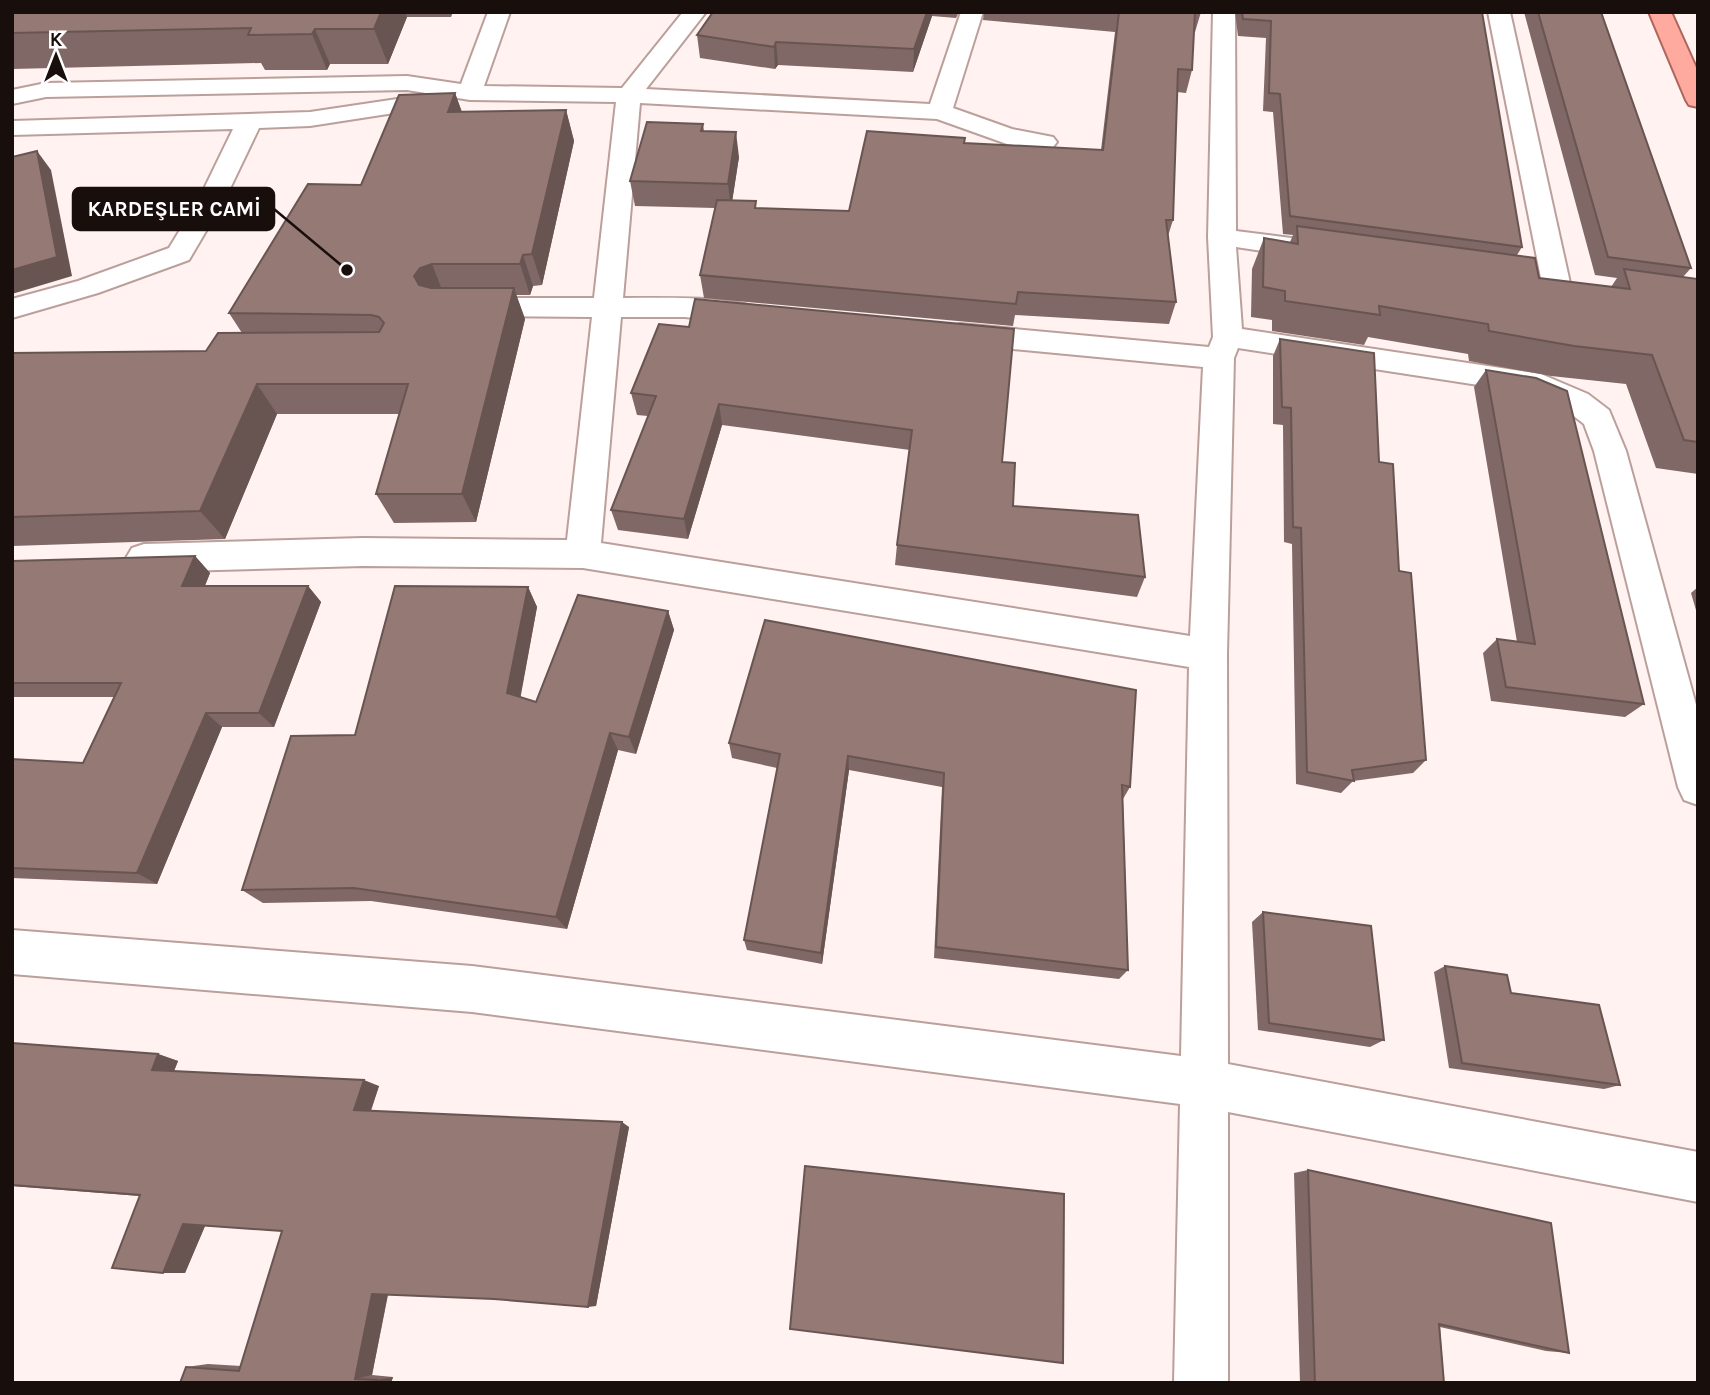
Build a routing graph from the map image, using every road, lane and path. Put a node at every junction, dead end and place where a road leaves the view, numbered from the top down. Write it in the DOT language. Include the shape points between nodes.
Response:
graph roads {
  1 [pos="499,12"];
  2 [pos="695,12"];
  3 [pos="972,12"];
  4 [pos="1224,12"];
  5 [pos="1499,12"];
  6 [pos="1660,12"];
  7 [pos="470,93"];
  8 [pos="629,95"];
  9 [pos="12,97"];
  10 [pos="1698,99"];
  11 [pos="940,112"];
  12 [pos="250,120"];
  13 [pos="12,128"];
  14 [pos="1044,142"];
  15 [pos="1223,237"];
  16 [pos="1343,254"];
  17 [pos="1556,283"];
  18 [pos="607,306"];
  19 [pos="445,307"];
  20 [pos="12,309"];
  21 [pos="781,317"];
  22 [pos="931,331"];
  23 [pos="1223,347"];
  24 [pos="583,554"];
  25 [pos="107,559"];
  26 [pos="1208,654"];
  27 [pos="1698,787"];
  28 [pos="12,952"];
  29 [pos="1203,1083"];
  30 [pos="1698,1177"];
  31 [pos="1201,1383"];
  1 -- 7 [label="street"];
  2 -- 8 [label="street"];
  3 -- 11 [label="street"];
  4 -- 15 [label="street"];
  5 -- 17 [label="street"];
  6 -- 10 [label="highway"];
  7 -- 8 [label="street"];
  7 -- 9 [label="street" via="407,83 46,90"];
  7 -- 12 [label="street" via="310,119"];
  8 -- 11 [label="street"];
  8 -- 18 [label="street"];
  11 -- 14 [label="street" via="1007,136"];
  12 -- 13 [label="street"];
  12 -- 20 [label="street" via="179,254"];
  15 -- 16 [label="street"];
  15 -- 23 [label="street"];
  18 -- 19 [label="street"];
  18 -- 21 [label="street"];
  18 -- 24 [label="street"];
  22 -- 23 [label="street"];
  23 -- 26 [label="street"];
  23 -- 27 [label="street" via="1530,382 1577,402 1598,418"];
  24 -- 25 [label="street" via="363,552"];
  24 -- 26 [label="street"];
  26 -- 29 [label="street"];
  28 -- 29 [label="street" via="472,989"];
  29 -- 30 [label="street"];
  29 -- 31 [label="street"];
}
